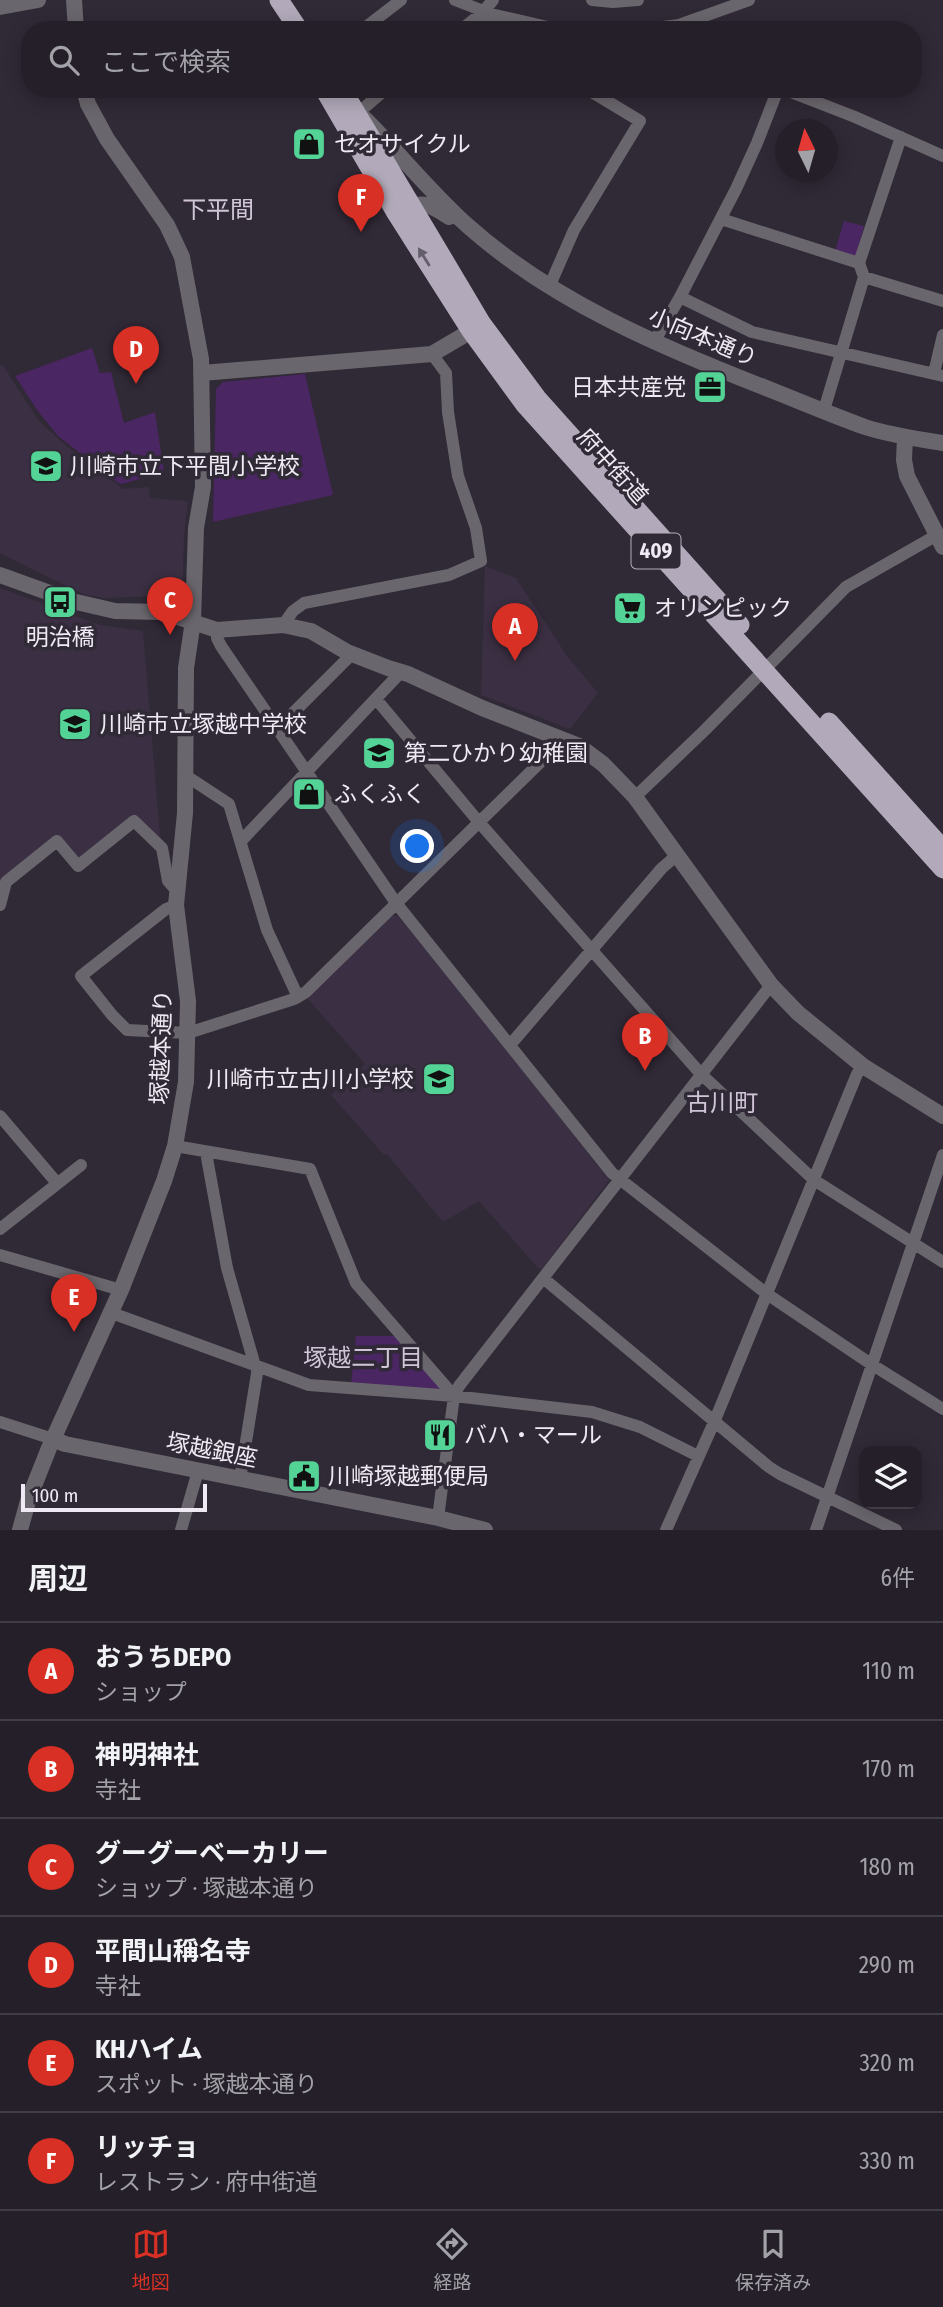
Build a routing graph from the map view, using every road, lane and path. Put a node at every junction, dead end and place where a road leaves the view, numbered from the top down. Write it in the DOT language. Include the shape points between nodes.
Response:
graph roads {
  1 [pos="38,0"];
  2 [pos="74,0"];
  3 [pos="279,0"];
  4 [pos="401,0"];
  5 [pos="455,0"];
  6 [pos="493,0"];
  7 [pos="592,0"];
  8 [pos="638,0"];
  9 [pos="749,0"];
  10 [pos="0,7"];
  11 [pos="482,12"];
  12 [pos="75,21"];
  13 [pos="292,21"];
  14 [pos="374,21"];
  15 [pos="472,21"];
  16 [pos="489,21"];
  17 [pos="522,21"];
  18 [pos="698,21"];
  19 [pos="86,98"];
  20 [pos="330,98"];
  21 [pos="348,98"];
  22 [pos="376,98"];
  23 [pos="602,98"];
  24 [pos="774,98"];
  25 [pos="806,98"];
  26 [pos="358,113"];
  27 [pos="901,137"];
  28 [pos="943,156"];
  29 [pos="404,209"];
  30 [pos="721,219"];
  31 [pos="467,225"];
  32 [pos="859,263"];
  33 [pos="864,277"];
  34 [pos="550,285"];
  35 [pos="680,297"];
  36 [pos="943,301"];
  37 [pos="471,331"];
  38 [pos="943,335"];
  39 [pos="653,342"];
  40 [pos="432,354"];
  41 [pos="842,354"];
  42 [pos="202,373"];
  43 [pos="939,374"];
  44 [pos="824,410"];
  45 [pos="905,437"];
  46 [pos="943,443"];
  47 [pos="940,541"];
  48 [pos="0,575"];
  49 [pos="193,621"];
  50 [pos="284,625"];
  51 [pos="217,629"];
  52 [pos="352,654"];
  53 [pos="769,666"];
  54 [pos="402,671"];
  55 [pos="376,699"];
  56 [pos="277,729"];
  57 [pos="564,740"];
  58 [pos="306,771"];
  59 [pos="185,779"];
  60 [pos="635,797"];
  61 [pos="478,821"];
  62 [pos="241,841"];
  63 [pos="943,849"];
  64 [pos="676,856"];
  65 [pos="943,869"];
  66 [pos="176,898"];
  67 [pos="396,903"];
  68 [pos="0,905"];
  69 [pos="591,951"];
  70 [pos="771,985"];
  71 [pos="298,996"];
  72 [pos="188,1033"];
  73 [pos="510,1045"];
  74 [pos="863,1066"];
  75 [pos="700,1073"];
  76 [pos="0,1116"];
  77 [pos="943,1116"];
  78 [pos="175,1146"];
  79 [pos="208,1152"];
  80 [pos="943,1155"];
  81 [pos="81,1165"];
  82 [pos="619,1180"];
  83 [pos="814,1180"];
  84 [pos="57,1183"];
  85 [pos="2,1222"];
  86 [pos="914,1245"];
  87 [pos="0,1255"];
  88 [pos="943,1262"];
  89 [pos="543,1278"];
  90 [pos="121,1290"];
  91 [pos="767,1294"];
  92 [pos="109,1312"];
  93 [pos="871,1364"];
  94 [pos="256,1366"];
  95 [pos="454,1396"];
  96 [pos="943,1409"];
  97 [pos="715,1420"];
  98 [pos="0,1422"];
  99 [pos="53,1439"];
  100 [pos="698,1456"];
  101 [pos="198,1471"];
  102 [pos="240,1479"];
  103 [pos="828,1496"];
  104 [pos="438,1518"];
  105 [pos="20,1530"];
  106 [pos="181,1530"];
  107 [pos="485,1530"];
  108 [pos="666,1530"];
  109 [pos="816,1530"];
  110 [pos="895,1530"];
  1 -- 10 [label="street"];
  2 -- 12 [label="street"];
  3 -- 13 [label="highway"];
  4 -- 14 [label="street"];
  5 -- 11 [label="street"];
  6 -- 11 [label="street"];
  7 -- 8 [label="street"];
  9 -- 18 [label="street"];
  11 -- 15 [label="street"];
  11 -- 16 [label="street"];
  11 -- 17 [label="street"];
  19 -- 42 [label="street, 塚越本通り" via="107,139 167,225 182,257"];
  20 -- 29 [label="highway, 府中街道 / 409"];
  21 -- 26 [label="highway, 府中街道 / 409"];
  22 -- 26 [label="street"];
  23 -- 34 [label="street" via="640,121 574,230"];
  24 -- 30 [label="street"];
  25 -- 27 [label="street"];
  26 -- 29 [label="highway, 府中街道 / 409"];
  26 -- 31 [label="street"];
  27 -- 28 [label="street"];
  27 -- 32 [label="street"];
  29 -- 31 [label="street" via="429,205"];
  37 -- 29 [label="highway, 府中街道 / 409, one-way"];
  29 -- 53 [label="highway, 府中街道 / 409" via="537,398"];
  30 -- 32 [label="street"];
  30 -- 35 [label="street"];
  31 -- 34 [label="street, 小向本通り"];
  32 -- 33 [label="street"];
  33 -- 36 [label="street"];
  33 -- 41 [label="street"];
  34 -- 39 [label="street, 小向本通り"];
  35 -- 39 [label="street"];
  35 -- 41 [label="street" via="752,332"];
  37 -- 40 [label="street"];
  37 -- 53 [label="highway, 府中街道 / 409" via="525,404"];
  38 -- 43 [label="street"];
  39 -- 44 [label="street, 小向本通り"];
  40 -- 42 [label="street"];
  40 -- 50 [label="street" via="446,373 458,476 481,561 437,578 304,603"];
  41 -- 43 [label="street"];
  41 -- 44 [label="street"];
  42 -- 49 [label="street, 塚越本通り" via="203,487 196,528"];
  44 -- 45 [label="street, 小向本通り"];
  45 -- 46 [label="street, 小向本通り"];
  45 -- 47 [label="street" via="907,476"];
  47 -- 53 [label="street" via="846,587"];
  48 -- 49 [label="street" via="72,601 115,611 162,612"];
  49 -- 51 [label="street"];
  49 -- 59 [label="street, 塚越本通り" via="186,668"];
  50 -- 51 [label="street"];
  50 -- 52 [label="street" via="311,631"];
  51 -- 56 [label="street" via="217,638"];
  52 -- 54 [label="street"];
  52 -- 56 [label="street"];
  53 -- 60 [label="street"];
  53 -- 63 [label="highway, 府中街道 / 409"];
  53 -- 65 [label="highway, 府中街道 / 409"];
  54 -- 55 [label="street"];
  54 -- 57 [label="street"];
  55 -- 58 [label="street"];
  55 -- 61 [label="street"];
  56 -- 58 [label="street"];
  57 -- 60 [label="street" via="603,764"];
  57 -- 61 [label="street"];
  58 -- 62 [label="street"];
  58 -- 67 [label="street"];
  59 -- 62 [label="street" via="229,804"];
  59 -- 66 [label="street, 塚越本通り"];
  60 -- 64 [label="street"];
  61 -- 67 [label="street"];
  61 -- 69 [label="street"];
  62 -- 71 [label="street" via="267,930"];
  64 -- 69 [label="street"];
  64 -- 70 [label="street"];
  66 -- 68 [label="street" via="162,848 134,821 78,866 57,841 6,882"];
  66 -- 72 [label="street, 塚越本通り"];
  66 -- 72 [label="street" via="81,976 127,1030"];
  67 -- 71 [label="street"];
  67 -- 73 [label="street"];
  69 -- 73 [label="street"];
  69 -- 75 [label="street"];
  70 -- 74 [label="street"];
  70 -- 75 [label="street"];
  71 -- 72 [label="street"];
  72 -- 78 [label="street, 塚越本通り" via="185,1092"];
  73 -- 82 [label="street"];
  74 -- 77 [label="street"];
  74 -- 83 [label="street"];
  75 -- 82 [label="street"];
  75 -- 83 [label="street"];
  76 -- 84 [label="street"];
  78 -- 79 [label="street"];
  78 -- 90 [label="street, 塚越本通り"];
  79 -- 94 [label="street" via="227,1268"];
  79 -- 95 [label="street" via="310,1169 356,1283"];
  80 -- 86 [label="street"];
  81 -- 84 [label="street"];
  82 -- 89 [label="street"];
  82 -- 91 [label="street"];
  83 -- 86 [label="street"];
  83 -- 91 [label="street"];
  84 -- 85 [label="street"];
  86 -- 88 [label="street"];
  86 -- 93 [label="street"];
  87 -- 90 [label="street"];
  89 -- 95 [label="street"];
  89 -- 97 [label="street"];
  90 -- 92 [label="street, 塚越本通り"];
  91 -- 93 [label="street"];
  91 -- 97 [label="street"];
  92 -- 94 [label="street"];
  92 -- 99 [label="street, 塚越本通り"];
  93 -- 96 [label="street"];
  93 -- 103 [label="street"];
  94 -- 95 [label="street" via="309,1384"];
  94 -- 102 [label="street"];
  95 -- 100 [label="street" via="602,1415 640,1427"];
  95 -- 104 [label="street"];
  97 -- 100 [label="street"];
  97 -- 103 [label="street" via="780,1474"];
  98 -- 99 [label="street"];
  99 -- 101 [label="street, 塚越銀座"];
  99 -- 105 [label="street, 塚越本通り"];
  100 -- 108 [label="street"];
  101 -- 102 [label="street, 塚越銀座"];
  101 -- 106 [label="street"];
  102 -- 104 [label="street, 塚越銀座"];
  103 -- 109 [label="street"];
  103 -- 110 [label="street"];
  104 -- 107 [label="street, 塚越銀座"];
}
